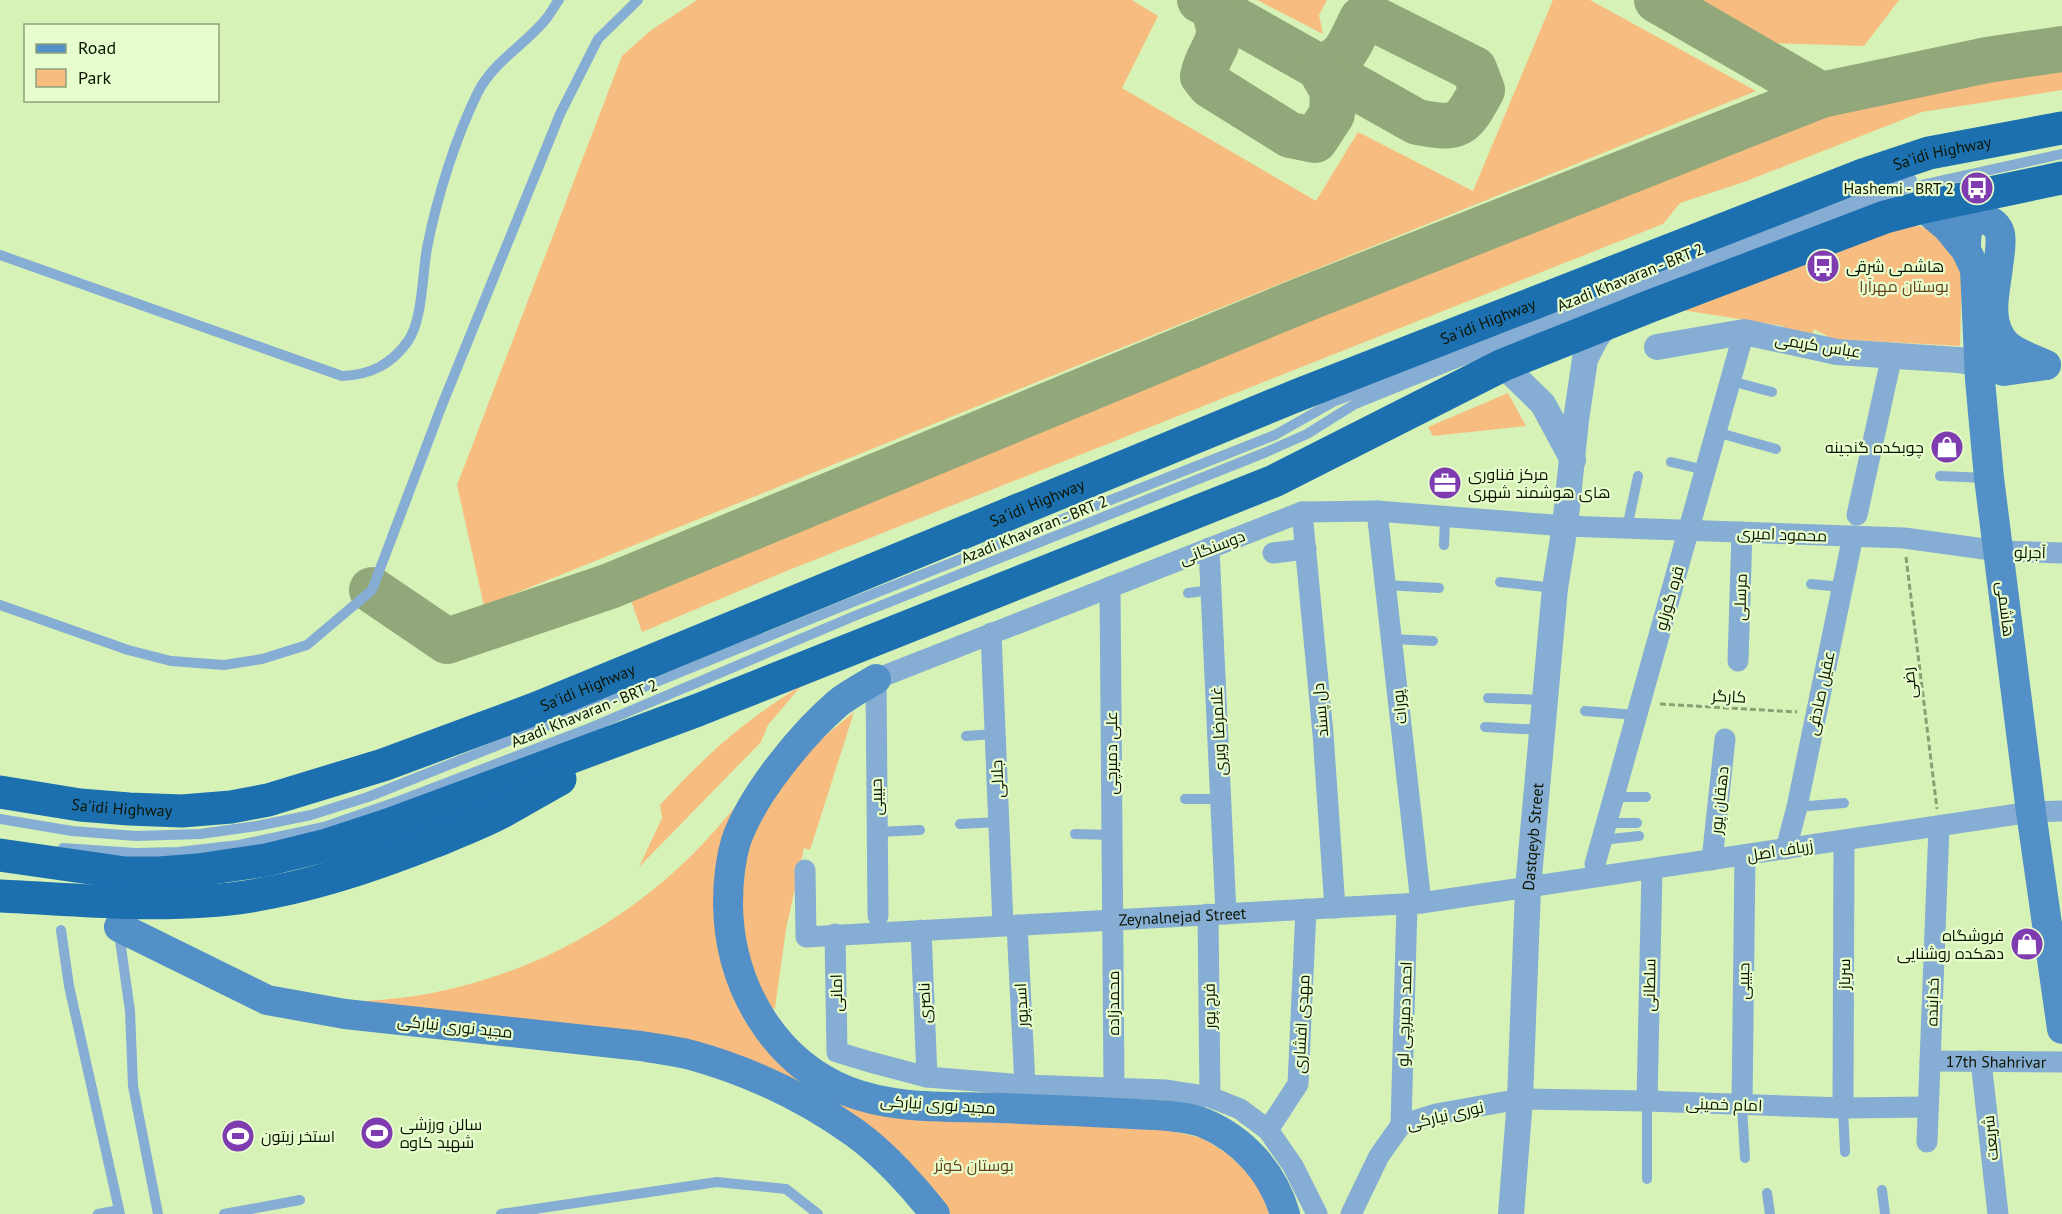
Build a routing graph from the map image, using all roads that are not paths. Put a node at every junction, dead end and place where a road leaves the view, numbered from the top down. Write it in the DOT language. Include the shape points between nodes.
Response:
graph roads {
  1 [pos="559,0"];
  2 [pos="638,0"];
  3 [pos="2062,128"];
  4 [pos="2062,148"];
  5 [pos="2062,154"];
  6 [pos="2062,178"];
  7 [pos="1923,207"];
  8 [pos="1966,250"];
  9 [pos="0,255"];
  10 [pos="1608,323"];
  11 [pos="1744,332"];
  12 [pos="1657,347"];
  13 [pos="1892,355"];
  14 [pos="1980,363"];
  15 [pos="1503,365"];
  16 [pos="2054,365"];
  17 [pos="1731,381"];
  18 [pos="1772,392"];
  19 [pos="1716,432"];
  20 [pos="1776,449"];
  21 [pos="1573,460"];
  22 [pos="1671,462"];
  23 [pos="1705,470"];
  24 [pos="1638,476"];
  25 [pos="1940,476"];
  26 [pos="1989,478"];
  27 [pos="1377,511"];
  28 [pos="1302,512"];
  29 [pos="1857,515"];
  30 [pos="1446,518"];
  31 [pos="1565,526"];
  32 [pos="1628,528"];
  33 [pos="1688,531"];
  34 [pos="1742,532"];
  35 [pos="1852,536"];
  36 [pos="1444,545"];
  37 [pos="1209,548"];
  38 [pos="1306,549"];
  39 [pos="1999,552"];
  40 [pos="1273,553"];
  41 [pos="2062,553"];
  42 [pos="1500,582"];
  43 [pos="1811,584"];
  44 [pos="1385,585"];
  45 [pos="1110,586"];
  46 [pos="1842,587"];
  47 [pos="1439,588"];
  48 [pos="1555,588"];
  49 [pos="1211,590"];
  50 [pos="1188,593"];
  51 [pos="0,605"];
  52 [pos="991,633"];
  53 [pos="1392,639"];
  54 [pos="1433,641"];
  55 [pos="1738,661"];
  56 [pos="876,679"];
  57 [pos="1488,698"];
  58 [pos="1545,700"];
  59 [pos="1638,709"];
  60 [pos="1585,711"];
  61 [pos="1485,727"];
  62 [pos="651,728"];
  63 [pos="1542,730"];
  64 [pos="995,734"];
  65 [pos="966,736"];
  66 [pos="1725,739"];
  67 [pos="0,790"];
  68 [pos="1614,797"];
  69 [pos="1646,797"];
  70 [pos="1185,799"];
  71 [pos="1221,799"];
  72 [pos="1844,803"];
  73 [pos="1797,807"];
  74 [pos="2062,811"];
  75 [pos="2031,812"];
  76 [pos="0,819"];
  77 [pos="999,822"];
  78 [pos="1637,823"];
  79 [pos="960,824"];
  80 [pos="1939,826"];
  81 [pos="920,830"];
  82 [pos="877,832"];
  83 [pos="1604,832"];
  84 [pos="1075,834"];
  85 [pos="1112,835"];
  86 [pos="1639,836"];
  87 [pos="1844,840"];
  88 [pos="51,847"];
  89 [pos="1786,849"];
  90 [pos="0,855"];
  91 [pos="1744,855"];
  92 [pos="1712,860"];
  93 [pos="1595,864"];
  94 [pos="1652,869"];
  95 [pos="805,870"];
  96 [pos="1528,888"];
  97 [pos="0,896"];
  98 [pos="1414,904"];
  99 [pos="1335,908"];
  100 [pos="1306,909"];
  101 [pos="1217,914"];
  102 [pos="879,916"];
  103 [pos="1112,920"];
  104 [pos="1010,925"];
  105 [pos="118,927"];
  106 [pos="61,930"];
  107 [pos="921,930"];
  108 [pos="835,934"];
  109 [pos="2062,1029"];
  110 [pos="1930,1061"];
  111 [pos="1981,1062"];
  112 [pos="2062,1062"];
  113 [pos="927,1077"];
  114 [pos="1025,1085"];
  115 [pos="1114,1087"];
  116 [pos="1210,1097"];
  117 [pos="1520,1099"];
  118 [pos="1647,1101"];
  119 [pos="1742,1106"];
  120 [pos="1928,1107"];
  121 [pos="1843,1108"];
  122 [pos="1401,1125"];
  123 [pos="1268,1130"];
  124 [pos="1927,1142"];
  125 [pos="1845,1152"];
  126 [pos="1745,1158"];
  127 [pos="1647,1179"];
  128 [pos="1882,1190"];
  129 [pos="1767,1193"];
  130 [pos="300,1200"];
  131 [pos="119,1212"];
  132 [pos="98,1214"];
  133 [pos="158,1214"];
  134 [pos="224,1214"];
  135 [pos="501,1214"];
  136 [pos="818,1214"];
  137 [pos="935,1214"];
  138 [pos="1285,1214"];
  139 [pos="1317,1214"];
  140 [pos="1351,1214"];
  141 [pos="1510,1214"];
  142 [pos="1770,1214"];
  143 [pos="1885,1214"];
  144 [pos="1998,1214"];
  1 -- 9 [label="lane" via="546,19 492,70 478,92 445,176 427,248 417,320 408,341 386,365 362,375 342,376"];
  2 -- 51 [label="lane" via="598,39 560,114 372,590 307,645 262,659 224,665 171,661 128,650"];
  3 -- 67 [label="highway, Sa'idi Highway" via="1929,153 1860,176 1298,395 537,708 373,769 299,792 231,807 182,811 129,809"];
  4 -- 76 [label="lane, Azadi Khavaran - BRT 2" via="1898,183 1809,214 1335,401 1265,440 368,797 311,815 200,834 136,836"];
  5 -- 88 [label="lane, Azadi Khavaran - BRT 2" via="1904,189 1730,253 1355,404 1307,434 1264,453 873,609 585,730 324,827 239,845 178,852 135,854"];
  6 -- 7 [label="highway"];
  7 -- 8 [label="main road, هاشمی"];
  7 -- 10 [label="highway" via="1873,222"];
  8 -- 14 [label="main road, هاشمی" via="1975,270"];
  8 -- 16 [label="main road" via="1967,231 1974,221 1984,218 1994,223 2001,246 1992,309 1994,322 2005,343"];
  10 -- 15 [label="highway"];
  10 -- 21 [label="street, Dastqeyb Street" via="1586,359"];
  11 -- 12 [label="street, عباس کریمی"];
  11 -- 13 [label="street, عباس کریمی" via="1837,352"];
  11 -- 17 [label="street, قره گوزلو"];
  13 -- 14 [label="street, عباس کریمی"];
  13 -- 29 [label="street"];
  14 -- 16 [label="main road" via="2004,371"];
  14 -- 26 [label="main road, هاشمی"];
  15 -- 21 [label="street" via="1543,404"];
  15 -- 62 [label="highway" via="1274,481"];
  17 -- 18 [label="lane"];
  17 -- 19 [label="street, قره گوزلو"];
  19 -- 20 [label="lane"];
  19 -- 23 [label="street, قره گوزلو"];
  21 -- 31 [label="street, Dastqeyb Street"];
  22 -- 23 [label="lane"];
  23 -- 33 [label="street, قره گوزلو"];
  24 -- 32 [label="lane"];
  25 -- 26 [label="lane"];
  26 -- 39 [label="main road, هاشمی"];
  27 -- 28 [label="street, دوسنگانی"];
  27 -- 30 [label="street, دوسنگانی"];
  27 -- 44 [label="street, پورات"];
  28 -- 37 [label="street, دوسنگانی"];
  28 -- 38 [label="street, دل پسند"];
  30 -- 31 [label="street, دوسنگانی"];
  30 -- 36 [label="lane"];
  31 -- 32 [label="street, محمود امیری"];
  31 -- 48 [label="street, Dastqeyb Street"];
  32 -- 33 [label="street, محمود امیری"];
  33 -- 34 [label="street, محمود امیری"];
  33 -- 59 [label="street, قره گوزلو"];
  34 -- 35 [label="street, محمود امیری"];
  34 -- 55 [label="street, مرسلی"];
  35 -- 39 [label="street, محمود امیری" via="1904,538"];
  35 -- 46 [label="street, عقیل صادقی"];
  37 -- 45 [label="street, دوسنگانی"];
  37 -- 49 [label="street, غلامرضا ویری"];
  38 -- 40 [label="street"];
  38 -- 99 [label="street, دل پسند"];
  39 -- 41 [label="street, آجرلو"];
  39 -- 75 [label="main road, هاشمی"];
  42 -- 48 [label="lane"];
  43 -- 46 [label="lane"];
  44 -- 47 [label="lane"];
  44 -- 53 [label="street, پورات"];
  45 -- 52 [label="street, دوسنگانی"];
  45 -- 85 [label="street, علی دمیرچی"];
  46 -- 73 [label="street, عقیل صادقی"];
  48 -- 58 [label="street, Dastqeyb Street"];
  49 -- 50 [label="lane"];
  49 -- 71 [label="street, غلامرضا ویری"];
  52 -- 56 [label="street, دوسنگانی"];
  52 -- 64 [label="street, جلالی"];
  53 -- 54 [label="lane"];
  53 -- 98 [label="street, پورات"];
  56 -- 82 [label="street, حبیبی"];
  56 -- 138 [label="main road, مجید نوری نیارکی" via="839,702 810,730 767,785 736,841 728,890 731,943 753,1006 775,1039 821,1077 871,1099 911,1105 1154,1115 1203,1123 1249,1152 1280,1196"];
  57 -- 58 [label="lane"];
  58 -- 63 [label="street, Dastqeyb Street"];
  59 -- 60 [label="lane"];
  59 -- 68 [label="street, قره گوزلو"];
  61 -- 63 [label="lane"];
  62 -- 90 [label="highway" via="388,825 266,860 178,872 125,873"];
  62 -- 97 [label="highway" via="498,814 398,856 297,886 207,901"];
  63 -- 96 [label="street, Dastqeyb Street"];
  64 -- 65 [label="lane"];
  64 -- 77 [label="street, جلالی"];
  66 -- 92 [label="street, دهقان پور"];
  68 -- 69 [label="lane"];
  68 -- 83 [label="street, قره گوزلو"];
  70 -- 71 [label="lane"];
  71 -- 101 [label="street, غلامرضا ویری"];
  72 -- 73 [label="lane"];
  73 -- 89 [label="street, عقیل صادقی"];
  74 -- 75 [label="street, زرباف اصل"];
  75 -- 80 [label="street, زرباف اصل"];
  75 -- 109 [label="main road, هاشمی"];
  77 -- 79 [label="lane"];
  77 -- 104 [label="street, جلالی"];
  78 -- 83 [label="lane"];
  80 -- 87 [label="street, زرباف اصل"];
  80 -- 110 [label="street, خدابنده"];
  81 -- 82 [label="lane"];
  82 -- 102 [label="street, حبیبی"];
  83 -- 86 [label="lane"];
  83 -- 93 [label="street, قره گوزلو"];
  84 -- 85 [label="lane"];
  85 -- 103 [label="street, علی دمیرچی"];
  87 -- 89 [label="street, زرباف اصل"];
  87 -- 121 [label="street, سرباز"];
  89 -- 91 [label="street, زرباف اصل"];
  91 -- 92 [label="street, زرباف اصل"];
  91 -- 119 [label="street, حبیبی"];
  92 -- 94 [label="street, زرباف اصل"];
  94 -- 96 [label="street, زرباف اصل"];
  94 -- 118 [label="street, سلطانی"];
  95 -- 108 [label="street, Zeynalnejad Street" via="806,937"];
  96 -- 98 [label="street, Zeynalnejad Street"];
  96 -- 117 [label="street, Dastqeyb Street"];
  98 -- 99 [label="street, Zeynalnejad Street"];
  98 -- 122 [label="street, احمد دمیرچی لو"];
  99 -- 100 [label="street, Zeynalnejad Street"];
  100 -- 101 [label="street, Zeynalnejad Street"];
  100 -- 123 [label="street, مهدی افشاری" via="1298,1084"];
  101 -- 103 [label="street, Zeynalnejad Street"];
  101 -- 116 [label="street, فرج پور"];
  103 -- 104 [label="street, Zeynalnejad Street"];
  103 -- 115 [label="street, محمدزاده"];
  104 -- 107 [label="street, Zeynalnejad Street"];
  104 -- 114 [label="street, اسدپور"];
  105 -- 133 [label="lane" via="130,1011 133,1086"];
  105 -- 137 [label="main road, مجید نوری نیارکی" via="267,1000 345,1014 641,1046 690,1055 741,1072 796,1096 856,1134 912,1186"];
  106 -- 131 [label="lane" via="69,986"];
  107 -- 108 [label="street, Zeynalnejad Street"];
  107 -- 113 [label="street, ناصری"];
  108 -- 113 [label="street, امانی" via="837,1052"];
  110 -- 111 [label="street, 17th Shahrivar"];
  110 -- 120 [label="street, خدابنده"];
  111 -- 112 [label="street, 17th Shahrivar"];
  111 -- 144 [label="street, شریعت"];
  113 -- 114 [label="street"];
  114 -- 115 [label="street"];
  115 -- 116 [label="street"];
  116 -- 123 [label="street" via="1240,1109"];
  117 -- 118 [label="street, امام خمینی"];
  117 -- 122 [label="street, نوری نیارکی" via="1436,1114"];
  117 -- 141 [label="street, Dastqeyb Street"];
  118 -- 119 [label="street, امام خمینی"];
  118 -- 127 [label="lane"];
  119 -- 121 [label="street, امام خمینی"];
  119 -- 126 [label="lane"];
  120 -- 121 [label="street, امام خمینی"];
  120 -- 124 [label="street, خدابنده"];
  121 -- 125 [label="lane"];
  122 -- 140 [label="street, نوری نیارکی" via="1379,1156"];
  123 -- 139 [label="street" via="1293,1166"];
  128 -- 143 [label="lane"];
  129 -- 142 [label="lane"];
  130 -- 134 [label="lane"];
  131 -- 132 [label="lane"];
  135 -- 136 [label="lane" via="717,1182 786,1189"];
}
